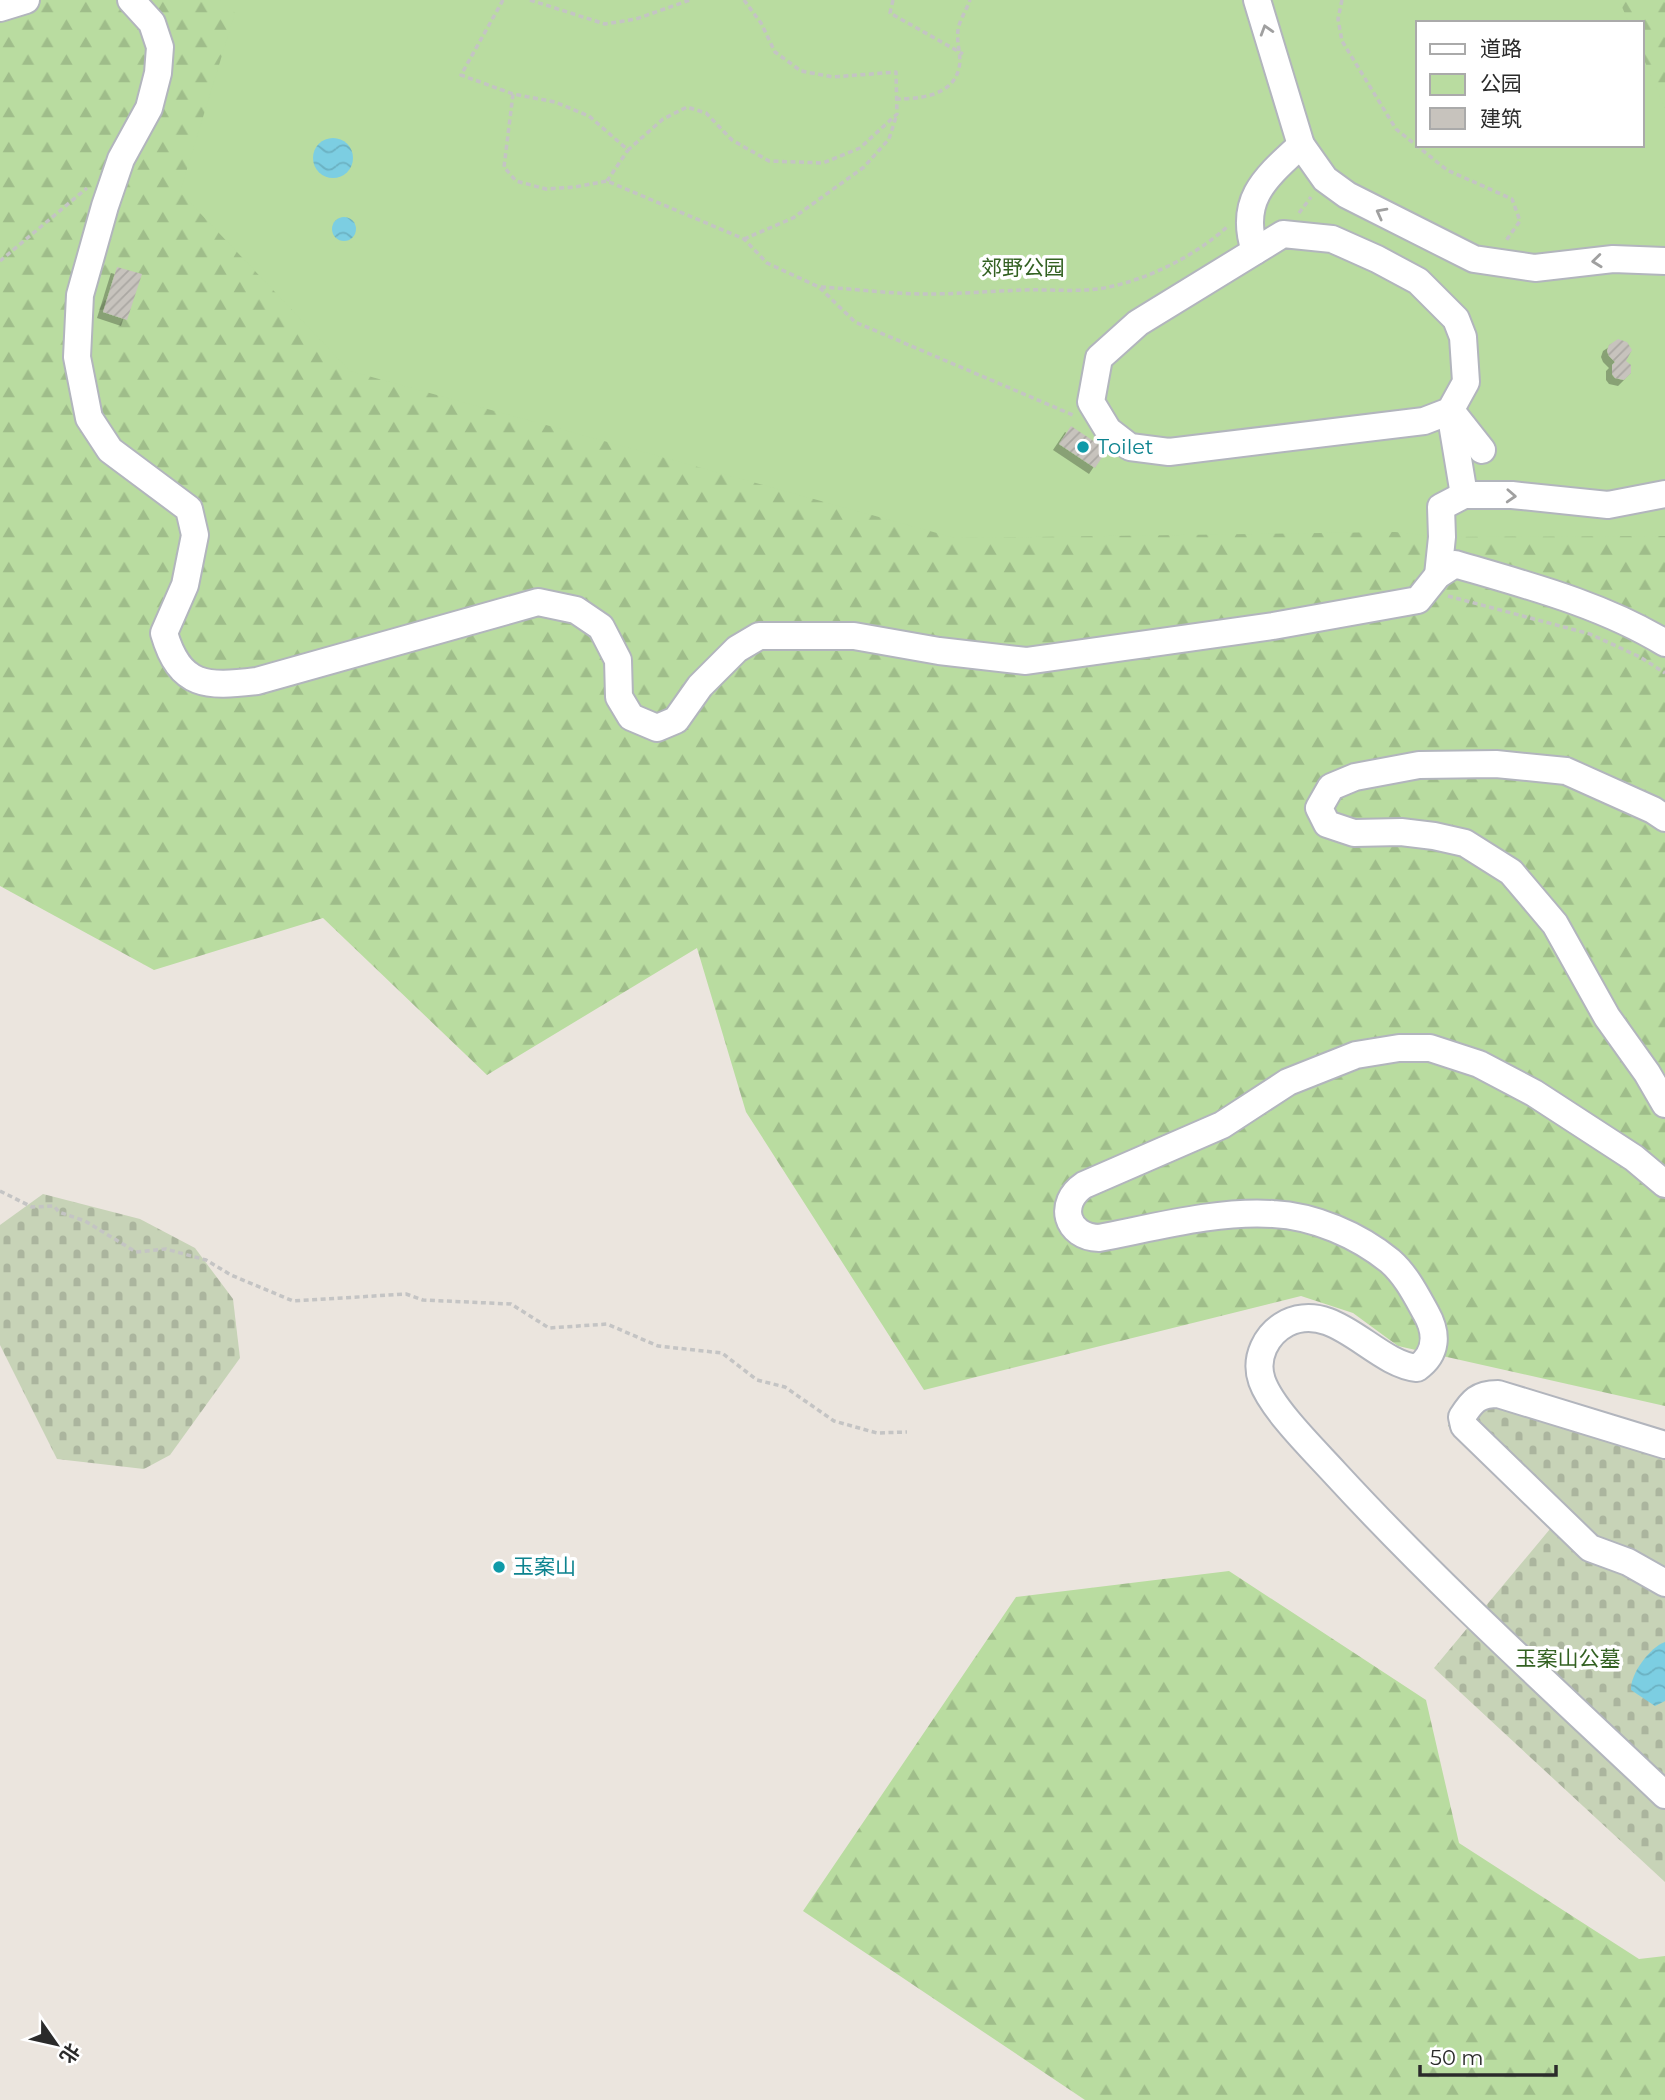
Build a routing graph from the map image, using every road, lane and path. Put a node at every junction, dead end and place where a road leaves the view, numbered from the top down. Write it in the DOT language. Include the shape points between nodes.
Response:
graph roads {
  1 [pos="26,0"];
  2 [pos="131,0"];
  3 [pos="503,0"];
  4 [pos="530,0"];
  5 [pos="690,0"];
  6 [pos="744,0"];
  7 [pos="893,0"];
  8 [pos="970,0"];
  9 [pos="1257,0"];
  10 [pos="1342,0"];
  11 [pos="0,8"];
  12 [pos="962,53"];
  13 [pos="513,94"];
  14 [pos="896,99"];
  15 [pos="897,114"];
  16 [pos="1300,145"];
  17 [pos="1416,145"];
  18 [pos="1418,147"];
  19 [pos="628,150"];
  20 [pos="1325,179"];
  21 [pos="607,181"];
  22 [pos="91,185"];
  23 [pos="1250,204"];
  24 [pos="1283,234"];
  25 [pos="744,239"];
  26 [pos="1255,251"];
  27 [pos="0,261"];
  28 [pos="1665,261"];
  29 [pos="1492,262"];
  30 [pos="819,286"];
  31 [pos="1450,411"];
  32 [pos="1108,430"];
  33 [pos="1482,450"];
  34 [pos="1665,494"];
  35 [pos="1464,495"];
  36 [pos="1438,575"];
  37 [pos="1418,600"];
  38 [pos="1665,643"];
  39 [pos="1665,673"];
  40 [pos="1665,818"];
  41 [pos="1665,1104"];
  42 [pos="1665,1184"];
  43 [pos="0,1191"];
  44 [pos="907,1432"];
  45 [pos="1665,1445"];
  46 [pos="1665,1583"];
  47 [pos="1665,1795"];
  1 -- 11 [label="street"];
  2 -- 37 [label="street" via="152,23 160,47 158,73 149,108 121,159 104,206 80,295 77,357 89,418 110,450 189,509 195,535 185,585 164,633 171,656 191,678 220,685 257,681 538,602 576,610 601,627 618,660 619,697 631,717 657,728 676,720 700,686 737,649 760,636 854,636 1026,661"];
  3 -- 13 [label="path" via="461,75"];
  4 -- 5 [label="path" via="605,24 636,19"];
  6 -- 14 [label="path" via="775,52 801,71 833,77 895,72"];
  7 -- 12 [label="path" via="890,13"];
  8 -- 12 [label="path" via="958,30"];
  16 -- 9 [label="street, one-way"];
  10 -- 17 [label="path" via="1338,19 1342,41 1396,129"];
  12 -- 14 [label="path" via="954,79 940,92 922,99"];
  13 -- 19 [label="path" via="555,102 589,117"];
  13 -- 21 [label="path" via="504,167 516,181 546,189"];
  14 -- 15 [label="path"];
  15 -- 19 [label="path" via="860,148 823,163 769,161 732,140 706,113 688,107 663,119"];
  15 -- 25 [label="path" via="890,139 864,167 793,218"];
  16 -- 20 [label="street"];
  16 -- 23 [label="street" via="1273,171"];
  18 -- 29 [label="path" via="1447,170 1512,199 1520,221"];
  19 -- 21 [label="path"];
  20 -- 24 [label="path"];
  29 -- 20 [label="street, one-way" via="1474,259 1408,227"];
  21 -- 25 [label="path"];
  22 -- 27 [label="path"];
  23 -- 26 [label="street" via="1249,232"];
  23 -- 30 [label="path" via="1211,242 1142,277 1108,288 926,294"];
  24 -- 26 [label="street"];
  24 -- 31 [label="street" via="1332,239 1377,259 1418,281 1456,319 1463,337 1466,383"];
  25 -- 30 [label="path" via="766,263"];
  26 -- 32 [label="street" via="1138,323 1099,358 1091,402"];
  28 -- 29 [label="street, one-way" via="1613,259 1535,268"];
  30 -- 32 [label="path" via="855,322"];
  31 -- 32 [label="street" via="1424,421 1169,452 1130,447"];
  31 -- 33 [label="street"];
  31 -- 35 [label="street"];
  35 -- 34 [label="street, one-way" via="1608,505"];
  35 -- 36 [label="street" via="1441,507"];
  36 -- 37 [label="street"];
  36 -- 38 [label="street" via="1455,564 1549,592"];
  37 -- 39 [label="path" via="1443,595 1590,634"];
  40 -- 41 [label="street" via="1566,771 1496,764 1419,765 1355,777 1331,787 1319,808 1327,824 1354,832 1401,832 1465,844 1511,872 1555,924 1607,1017"];
  42 -- 47 [label="street" via="1634,1158 1534,1093 1479,1064 1430,1048 1399,1048 1356,1055 1288,1082 1222,1125 1084,1185 1069,1203 1069,1219 1084,1236 1208,1217 1273,1214 1320,1223 1360,1240 1391,1262 1429,1318 1435,1345 1427,1361 1417,1368 1405,1367 1356,1335 1312,1318 1287,1323 1266,1340 1259,1361 1262,1381 1281,1411 1348,1487"];
  43 -- 44 [label="path" via="32,1207 54,1206 136,1252 166,1249 206,1260 293,1301 406,1294 423,1300 511,1304 549,1328 607,1324 658,1346 722,1353 757,1380 785,1387 834,1421 877,1433"];
  45 -- 46 [label="street" via="1498,1394 1479,1396 1462,1417 1464,1426 1590,1548"];
}
